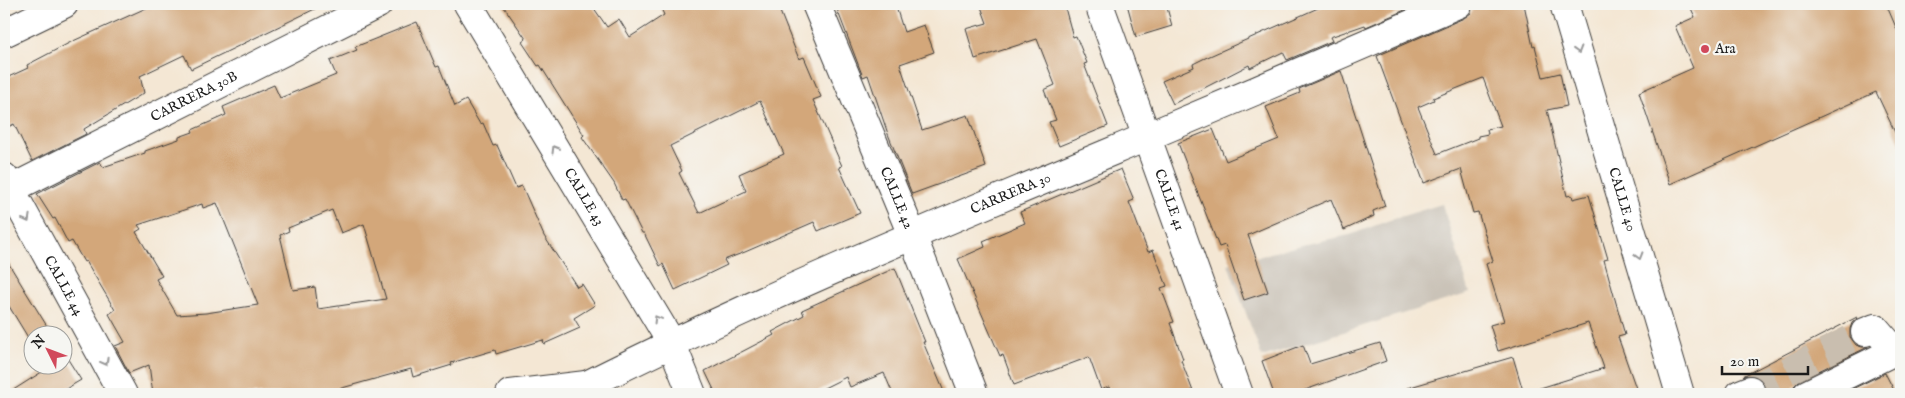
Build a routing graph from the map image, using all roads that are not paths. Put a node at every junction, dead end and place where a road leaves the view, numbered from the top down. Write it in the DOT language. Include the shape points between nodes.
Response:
graph roads {
  1 [pos="64,4"];
  2 [pos="378,4"];
  3 [pos="468,4"];
  4 [pos="816,4"];
  5 [pos="1099,4"];
  6 [pos="1458,4"];
  7 [pos="1564,4"];
  8 [pos="4,33"];
  9 [pos="1147,137"];
  10 [pos="7,183"];
  11 [pos="912,235"];
  12 [pos="1865,332"];
  13 [pos="671,342"];
  14 [pos="1898,349"];
  15 [pos="578,389"];
  16 [pos="123,394"];
  17 [pos="510,394"];
  18 [pos="692,394"];
  19 [pos="974,394"];
  20 [pos="1239,394"];
  21 [pos="1680,394"];
  22 [pos="1806,394"];
  1 -- 8 [label="street"];
  2 -- 10 [label="street, CARRERA 30B"];
  13 -- 3 [label="street, CALLE 43, one-way"];
  4 -- 11 [label="street, CALLE 42"];
  5 -- 9 [label="street, CALLE 41"];
  6 -- 9 [label="street, CARRERA 30"];
  7 -- 21 [label="street, CALLE 40, one-way"];
  9 -- 11 [label="street, CARRERA 30"];
  9 -- 20 [label="street, CALLE 41"];
  10 -- 16 [label="street, CALLE 44, one-way"];
  11 -- 13 [label="street, CARRERA 30"];
  11 -- 19 [label="street, CALLE 42"];
  12 -- 14 [label="street" via="1875,328"];
  13 -- 15 [label="street, CARRERA 30"];
  13 -- 18 [label="street, CALLE 43"];
  14 -- 22 [label="street"];
  15 -- 17 [label="street"];
}
